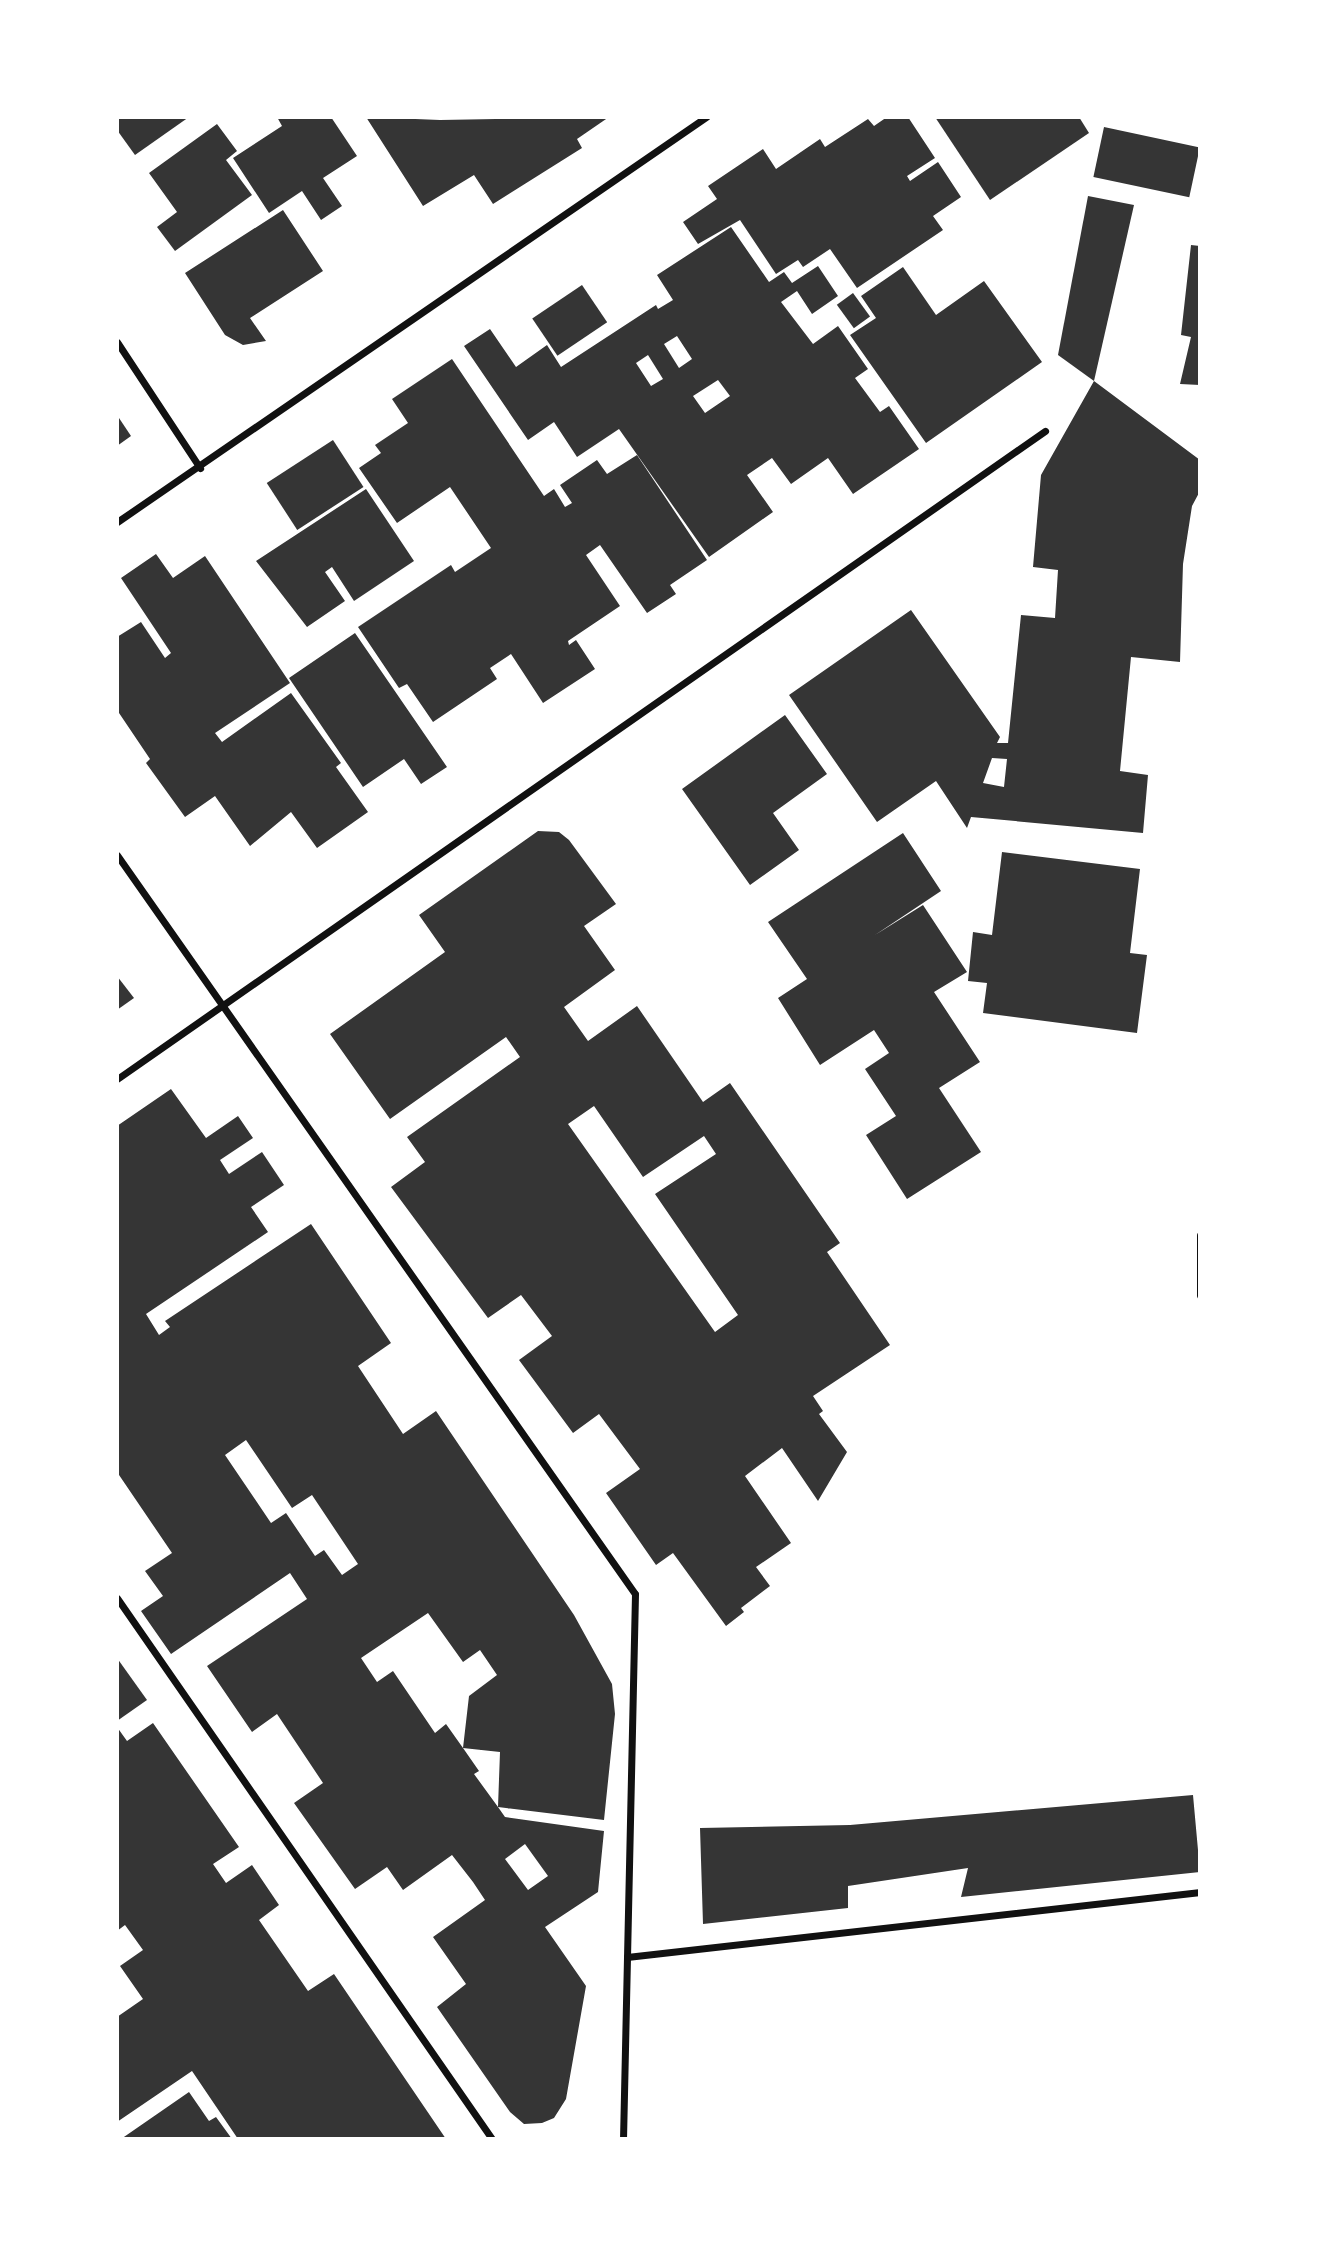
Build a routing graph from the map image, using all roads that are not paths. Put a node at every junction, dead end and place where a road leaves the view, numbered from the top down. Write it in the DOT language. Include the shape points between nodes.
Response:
graph roads {
  1 [pos="706,117"];
  2 [pos="117,342"];
  3 [pos="1045,431"];
  4 [pos="200,468"];
  5 [pos="117,522"];
  6 [pos="117,855"];
  7 [pos="221,1006"];
  8 [pos="117,1079"];
  9 [pos="1200,1235"];
  10 [pos="1200,1295"];
  11 [pos="117,1598"];
  12 [pos="1200,1892"];
  13 [pos="627,1957"];
  14 [pos="492,2139"];
  15 [pos="623,2139"];
  1 -- 4 [label="street"];
  2 -- 4 [label="street"];
  3 -- 7 [label="street"];
  4 -- 5 [label="street"];
  6 -- 7 [label="street"];
  7 -- 8 [label="street"];
  7 -- 13 [label="street" via="635,1594"];
  9 -- 10 [label="street"];
  11 -- 14 [label="street"];
  12 -- 13 [label="street"];
  13 -- 15 [label="street"];
}
